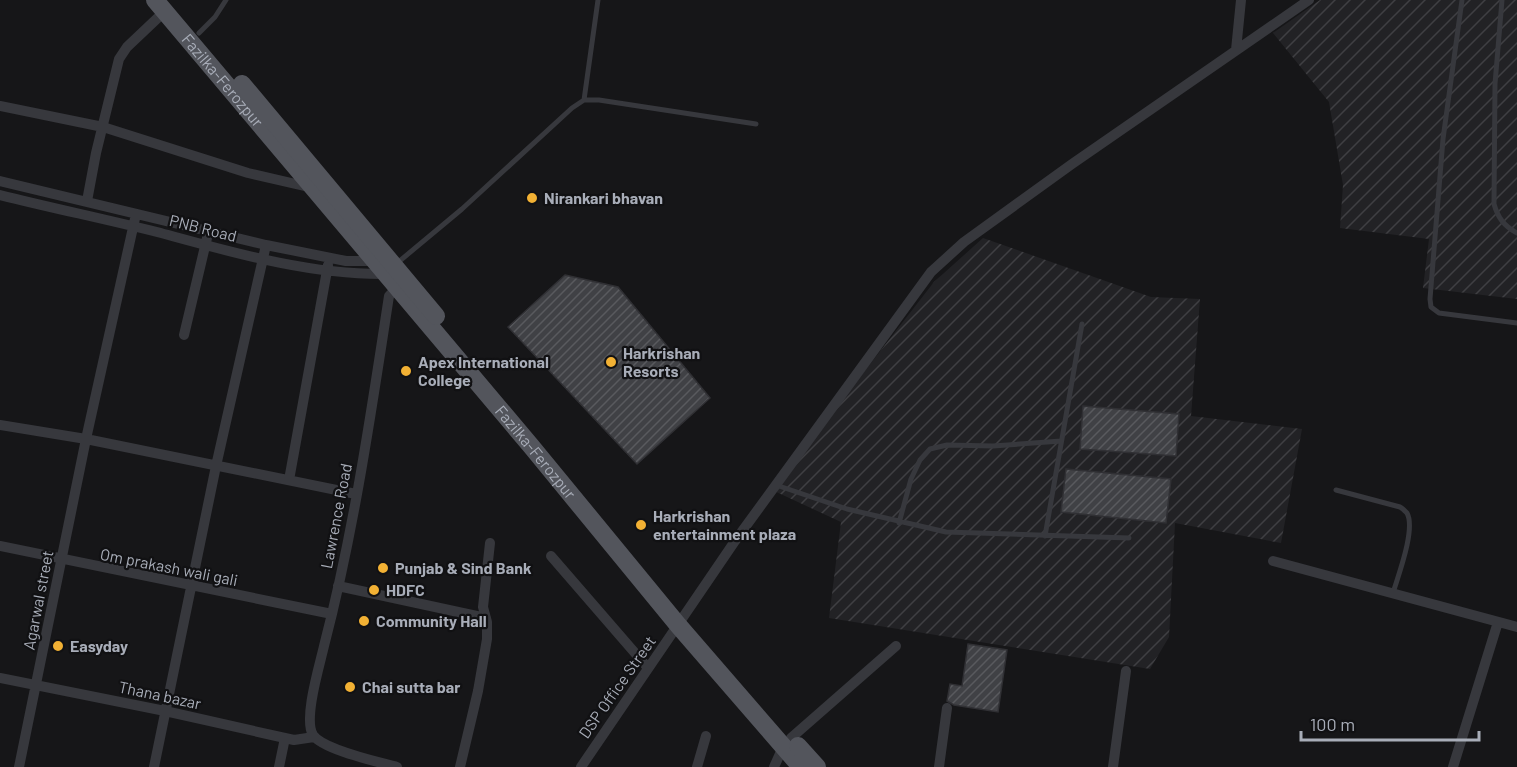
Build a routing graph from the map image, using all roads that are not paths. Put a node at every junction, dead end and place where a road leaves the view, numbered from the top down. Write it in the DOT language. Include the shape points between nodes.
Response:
graph roads {
  1 [pos="226,0"];
  2 [pos="598,0"];
  3 [pos="1240,0"];
  4 [pos="1309,0"];
  5 [pos="1462,0"];
  6 [pos="1502,0"];
  7 [pos="164,4"];
  8 [pos="200,33"];
  9 [pos="1236,50"];
  10 [pos="584,100"];
  11 [pos="0,106"];
  12 [pos="756,124"];
  13 [pos="103,127"];
  14 [pos="0,180"];
  15 [pos="313,188"];
  16 [pos="0,195"];
  17 [pos="87,201"];
  18 [pos="136,214"];
  19 [pos="133,226"];
  20 [pos="208,232"];
  21 [pos="1517,234"];
  22 [pos="207,245"];
  23 [pos="266,245"];
  24 [pos="263,258"];
  25 [pos="328,258"];
  26 [pos="327,271"];
  27 [pos="393,272"];
  28 [pos="1517,323"];
  29 [pos="1082,324"];
  30 [pos="184,335"];
  31 [pos="0,425"];
  32 [pos="86,440"];
  33 [pos="1061,441"];
  34 [pos="216,466"];
  35 [pos="289,480"];
  36 [pos="776,485"];
  37 [pos="1336,490"];
  38 [pos="356,494"];
  39 [pos="899,523"];
  40 [pos="1045,537"];
  41 [pos="1129,538"];
  42 [pos="490,543"];
  43 [pos="0,546"];
  44 [pos="551,556"];
  45 [pos="62,560"];
  46 [pos="1273,561"];
  47 [pos="338,586"];
  48 [pos="191,587"];
  49 [pos="1393,593"];
  50 [pos="332,614"];
  51 [pos="486,618"];
  52 [pos="682,620"];
  53 [pos="1498,622"];
  54 [pos="1517,627"];
  55 [pos="896,646"];
  56 [pos="648,668"];
  57 [pos="1126,671"];
  58 [pos="0,678"];
  59 [pos="36,686"];
  60 [pos="947,708"];
  61 [pos="165,711"];
  62 [pos="706,736"];
  63 [pos="314,737"];
  64 [pos="285,738"];
  65 [pos="787,743"];
  66 [pos="19,767"];
  67 [pos="154,767"];
  68 [pos="279,767"];
  69 [pos="397,767"];
  70 [pos="460,767"];
  71 [pos="581,767"];
  72 [pos="697,767"];
  73 [pos="774,767"];
  74 [pos="801,767"];
  75 [pos="817,767"];
  76 [pos="939,767"];
  77 [pos="1113,767"];
  78 [pos="1453,767"];
  1 -- 8 [label="lane"];
  2 -- 10 [label="lane"];
  3 -- 9 [label="street"];
  4 -- 9 [label="street, DSP Office Street"];
  5 -- 28 [label="lane" via="1443,139 1431,307 1439,313"];
  6 -- 21 [label="lane" via="1494,204 1503,224"];
  7 -- 8 [label="main road, Fazilka-Ferozpur"];
  7 -- 13 [label="street" via="122,52"];
  7 -- 15 [label="main road, Fazilka-Ferozpur"];
  8 -- 27 [label="main road, Fazilka-Ferozpur"];
  9 -- 36 [label="street, DSP Office Street" via="973,236 931,272"];
  10 -- 12 [label="lane"];
  10 -- 27 [label="lane"];
  11 -- 13 [label="street"];
  13 -- 15 [label="street" via="248,173"];
  13 -- 17 [label="street"];
  14 -- 17 [label="street, PNB Road"];
  15 -- 27 [label="main road, Fazilka-Ferozpur"];
  16 -- 19 [label="street, PNB Road"];
  17 -- 18 [label="street, PNB Road"];
  18 -- 19 [label="street, Agarwal street"];
  18 -- 20 [label="street, PNB Road"];
  19 -- 22 [label="street, PNB Road"];
  19 -- 32 [label="street, Agarwal street"];
  20 -- 22 [label="street"];
  20 -- 23 [label="street, PNB Road"];
  22 -- 24 [label="street, PNB Road"];
  22 -- 30 [label="street"];
  23 -- 24 [label="street"];
  23 -- 25 [label="street, PNB Road"];
  24 -- 26 [label="street, PNB Road"];
  24 -- 34 [label="street"];
  25 -- 26 [label="street"];
  25 -- 27 [label="street, PNB Road"];
  26 -- 27 [label="street, PNB Road"];
  26 -- 35 [label="street"];
  27 -- 38 [label="street, Lawrence Road"];
  27 -- 52 [label="main road, Fazilka-Ferozpur"];
  29 -- 33 [label="lane"];
  31 -- 32 [label="street"];
  32 -- 34 [label="street"];
  32 -- 45 [label="street, Agarwal street"];
  33 -- 39 [label="lane" via="930,449 911,479"];
  33 -- 40 [label="lane"];
  34 -- 35 [label="street"];
  34 -- 48 [label="street"];
  35 -- 38 [label="street"];
  36 -- 39 [label="lane"];
  36 -- 52 [label="street, DSP Office Street"];
  37 -- 49 [label="lane" via="1400,507 1407,513 1408,537"];
  38 -- 47 [label="street, Lawrence Road"];
  39 -- 40 [label="lane" via="946,532"];
  40 -- 41 [label="lane"];
  42 -- 51 [label="street" via="483,607"];
  43 -- 45 [label="street, Om prakash wali gali"];
  44 -- 56 [label="street"];
  45 -- 48 [label="street, Om prakash wali gali"];
  45 -- 59 [label="street, Agarwal street"];
  46 -- 49 [label="street"];
  47 -- 50 [label="street, Lawrence Road"];
  47 -- 51 [label="street"];
  48 -- 50 [label="street, Om prakash wali gali"];
  48 -- 61 [label="street"];
  49 -- 53 [label="street"];
  50 -- 63 [label="street, Lawrence Road" via="312,701"];
  51 -- 70 [label="street" via="487,639 478,691"];
  52 -- 56 [label="street, DSP Office Street"];
  52 -- 65 [label="main road, Fazilka-Ferozpur"];
  53 -- 54 [label="street"];
  53 -- 78 [label="street"];
  55 -- 65 [label="street"];
  56 -- 71 [label="street, DSP Office Street"];
  57 -- 77 [label="street"];
  58 -- 59 [label="street, Thana bazar"];
  59 -- 61 [label="street, Thana bazar"];
  59 -- 66 [label="street, Agarwal street"];
  60 -- 76 [label="street"];
  61 -- 64 [label="street, Thana bazar"];
  61 -- 67 [label="street"];
  62 -- 72 [label="street"];
  63 -- 64 [label="street, Thana bazar"];
  63 -- 69 [label="street" via="337,750"];
  64 -- 68 [label="street"];
  65 -- 73 [label="street"];
  65 -- 74 [label="main road, Fazilka-Ferozpur"];
  65 -- 75 [label="main road, Fazilka-Ferozpur"];
}
